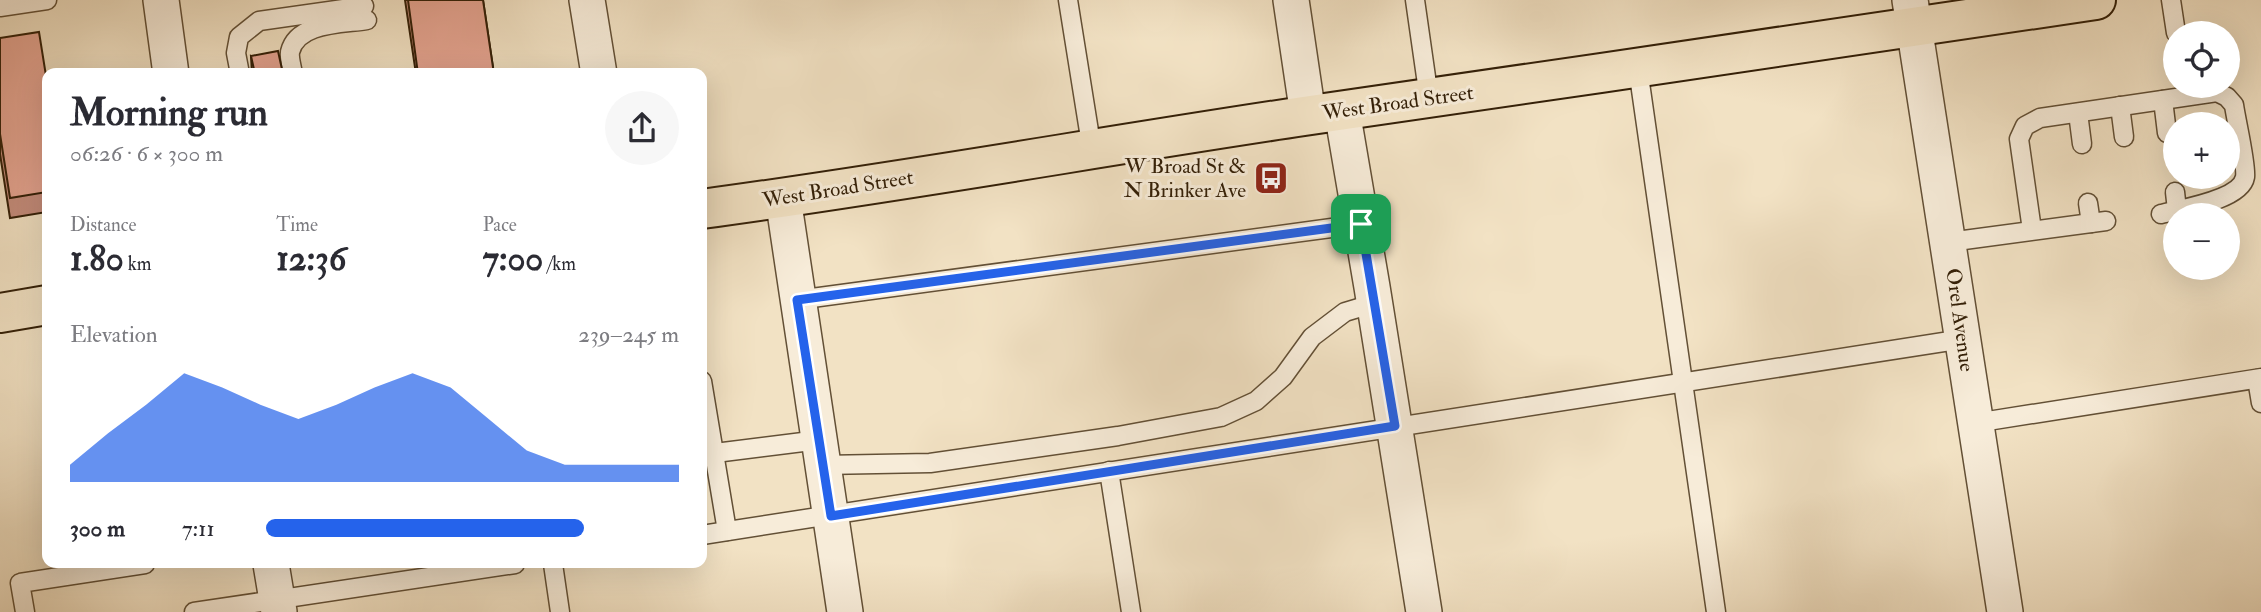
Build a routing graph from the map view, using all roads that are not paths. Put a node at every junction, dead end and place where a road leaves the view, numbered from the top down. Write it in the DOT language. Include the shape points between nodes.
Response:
graph roads {
  1 [pos="47,0"];
  2 [pos="161,0"];
  3 [pos="587,0"];
  4 [pos="1068,0"];
  5 [pos="1291,0"];
  6 [pos="1415,0"];
  7 [pos="2096,0"];
  8 [pos="2171,0"];
  9 [pos="0,7"];
  10 [pos="1912,14"];
  11 [pos="2174,21"];
  12 [pos="170,68"];
  13 [pos="239,68"];
  14 [pos="292,68"];
  15 [pos="597,68"];
  16 [pos="1639,69"];
  17 [pos="1429,98"];
  18 [pos="2168,98"];
  19 [pos="2228,98"];
  20 [pos="2163,100"];
  21 [pos="2120,107"];
  22 [pos="2164,112"];
  23 [pos="1325,113"];
  24 [pos="2078,113"];
  25 [pos="2123,137"];
  26 [pos="2082,144"];
  27 [pos="1092,150"];
  28 [pos="783,198"];
  29 [pos="2088,203"];
  30 [pos="2183,203"];
  31 [pos="707,208"];
  32 [pos="1361,224"];
  33 [pos="2032,230"];
  34 [pos="1949,242"];
  35 [pos="797,300"];
  36 [pos="1375,303"];
  37 [pos="42,306"];
  38 [pos="0,313"];
  39 [pos="1963,339"];
  40 [pos="2259,379"];
  41 [pos="1682,382"];
  42 [pos="2261,402"];
  43 [pos="707,409"];
  44 [pos="1975,423"];
  45 [pos="1395,426"];
  46 [pos="821,452"];
  47 [pos="715,453"];
  48 [pos="1109,471"];
  49 [pos="831,516"];
  50 [pos="727,531"];
  51 [pos="707,534"];
  52 [pos="119,568"];
  53 [pos="272,568"];
  54 [pos="492,568"];
  55 [pos="553,568"];
  56 [pos="278,606"];
  57 [pos="25,612"];
  58 [pos="194,612"];
  59 [pos="560,612"];
  60 [pos="845,612"];
  61 [pos="1131,612"];
  62 [pos="1424,612"];
  63 [pos="1716,612"];
  64 [pos="2005,612"];
  1 -- 9 [label="lane"];
  2 -- 12 [label="street"];
  3 -- 15 [label="street"];
  4 -- 27 [label="lane"];
  5 -- 23 [label="street"];
  6 -- 17 [label="lane"];
  7 -- 10 [label="main road, West Broad Street"];
  8 -- 11 [label="lane"];
  10 -- 16 [label="main road, West Broad Street"];
  10 -- 34 [label="street, Orel Avenue"];
  13 -- 14 [label="lane" via="239,37 259,21 366,13 299,36 290,53"];
  16 -- 17 [label="main road, West Broad Street"];
  16 -- 41 [label="lane"];
  17 -- 23 [label="main road, West Broad Street"];
  18 -- 20 [label="lane"];
  19 -- 30 [label="lane" via="2234,105 2245,177 2229,195"];
  20 -- 21 [label="lane"];
  20 -- 22 [label="lane"];
  21 -- 24 [label="lane"];
  21 -- 25 [label="lane"];
  23 -- 27 [label="main road, West Broad Street"];
  23 -- 32 [label="street"];
  24 -- 26 [label="lane"];
  24 -- 33 [label="lane" via="2040,118 2025,126 2019,139"];
  27 -- 28 [label="main road, West Broad Street"];
  28 -- 31 [label="main road, West Broad Street"];
  28 -- 35 [label="street"];
  29 -- 33 [label="lane" via="2099,222"];
  32 -- 35 [label="lane"];
  32 -- 36 [label="street"];
  33 -- 34 [label="lane"];
  34 -- 39 [label="street, Orel Avenue"];
  35 -- 46 [label="street"];
  36 -- 45 [label="street"];
  36 -- 46 [label="lane" via="1345,312 1312,337 1283,377 1256,401 1220,417 930,463"];
  37 -- 38 [label="main road"];
  39 -- 41 [label="lane"];
  39 -- 44 [label="street, Orel Avenue"];
  40 -- 42 [label="lane"];
  40 -- 44 [label="lane"];
  41 -- 45 [label="lane"];
  41 -- 63 [label="lane"];
  43 -- 47 [label="lane"];
  44 -- 64 [label="street, Orel Avenue"];
  45 -- 48 [label="lane"];
  45 -- 62 [label="street"];
  46 -- 47 [label="lane"];
  46 -- 49 [label="street"];
  47 -- 50 [label="lane"];
  48 -- 49 [label="lane"];
  48 -- 61 [label="lane"];
  49 -- 50 [label="lane"];
  49 -- 60 [label="street"];
  50 -- 51 [label="lane"];
  52 -- 57 [label="lane" via="20,583"];
  53 -- 56 [label="street"];
  54 -- 56 [label="lane"];
  55 -- 59 [label="lane"];
  56 -- 58 [label="lane"];
}
